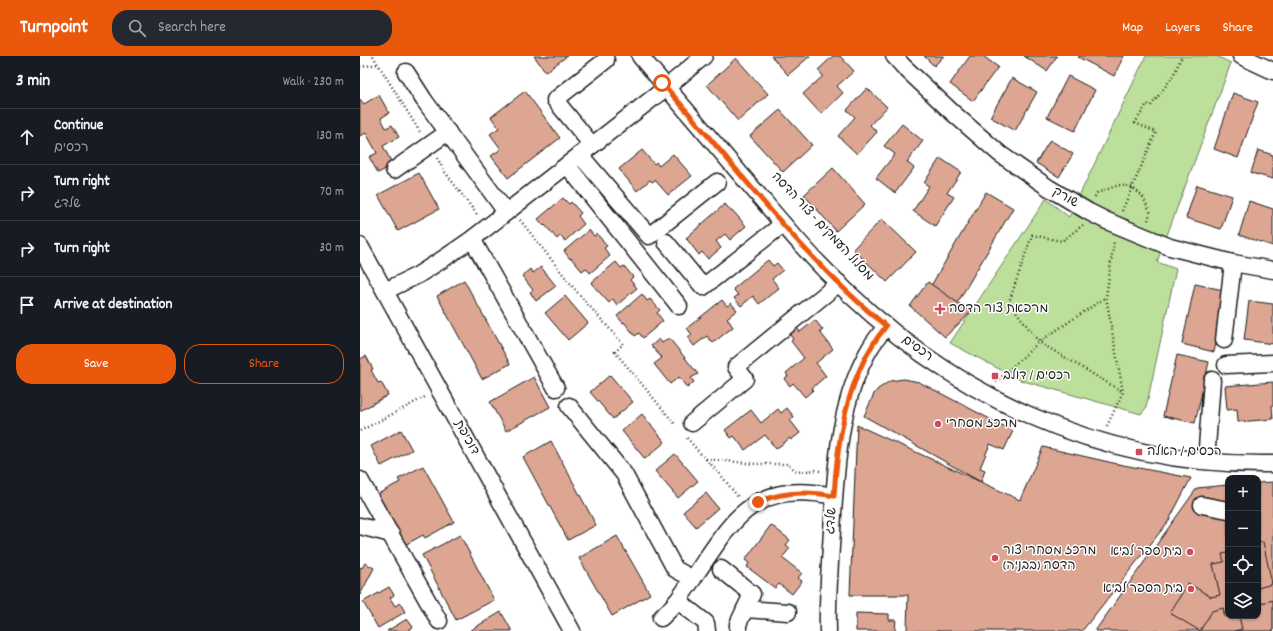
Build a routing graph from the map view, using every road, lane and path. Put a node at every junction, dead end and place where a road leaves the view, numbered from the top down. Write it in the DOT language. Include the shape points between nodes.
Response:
graph roads {
  1 [pos="640,56"];
  2 [pos="704,56"];
  3 [pos="894,56"];
  4 [pos="1241,56"];
  5 [pos="606,60"];
  6 [pos="378,64"];
  7 [pos="360,67"];
  8 [pos="1273,71"];
  9 [pos="406,72"];
  10 [pos="667,87"];
  11 [pos="448,132"];
  12 [pos="586,150"];
  13 [pos="567,165"];
  14 [pos="394,170"];
  15 [pos="718,182"];
  16 [pos="509,210"];
  17 [pos="1089,212"];
  18 [pos="783,224"];
  19 [pos="1145,237"];
  20 [pos="472,239"];
  21 [pos="666,242"];
  22 [pos="360,246"];
  23 [pos="1233,263"];
  24 [pos="1273,270"];
  25 [pos="839,284"];
  26 [pos="385,290"];
  27 [pos="1106,297"];
  28 [pos="679,306"];
  29 [pos="886,326"];
  30 [pos="1224,340"];
  31 [pos="1039,342"];
  32 [pos="1273,363"];
  33 [pos="1226,365"];
  34 [pos="1212,380"];
  35 [pos="1001,386"];
  36 [pos="556,388"];
  37 [pos="439,390"];
  38 [pos="1123,392"];
  39 [pos="568,406"];
  40 [pos="685,428"];
  41 [pos="1106,428"];
  42 [pos="1111,430"];
  43 [pos="360,431"];
  44 [pos="706,459"];
  45 [pos="1206,461"];
  46 [pos="1273,464"];
  47 [pos="1233,471"];
  48 [pos="836,474"];
  49 [pos="360,480"];
  50 [pos="834,496"];
  51 [pos="1202,505"];
  52 [pos="747,509"];
  53 [pos="1225,509"];
  54 [pos="360,526"];
  55 [pos="391,534"];
  56 [pos="721,569"];
  57 [pos="692,579"];
  58 [pos="678,601"];
  59 [pos="745,609"];
  60 [pos="788,612"];
  61 [pos="661,618"];
  62 [pos="439,621"];
  63 [pos="572,631"];
  64 [pos="707,631"];
  65 [pos="738,631"];
  66 [pos="828,631"];
  1 -- 10 [label="street, רכסים"];
  2 -- 10 [label="street"];
  3 -- 17 [label="street, שורק" via="1000,154"];
  4 -- 8 [label="street"];
  5 -- 12 [label="street" via="555,100"];
  6 -- 7 [label="path"];
  9 -- 11 [label="street"];
  10 -- 12 [label="street"];
  10 -- 18 [label="street, רכסים"];
  11 -- 14 [label="street"];
  11 -- 16 [label="street"];
  12 -- 13 [label="street"];
  12 -- 15 [label="street" via="649,236"];
  13 -- 16 [label="street"];
  13 -- 28 [label="street"];
  16 -- 20 [label="street"];
  16 -- 40 [label="path" via="623,344 614,352"];
  17 -- 19 [label="street, שורק"];
  17 -- 19 [label="path" via="1097,193 1119,185 1132,187 1143,197 1150,212"];
  17 -- 31 [label="path" via="1092,219 1062,241 1032,235 1009,302"];
  18 -- 21 [label="street" via="703,287"];
  18 -- 25 [label="street, רכסים"];
  19 -- 23 [label="street, שורק" via="1170,247"];
  20 -- 26 [label="street" via="418,275"];
  20 -- 36 [label="street"];
  22 -- 26 [label="street, דוכיפת"];
  23 -- 24 [label="street, שורק"];
  23 -- 30 [label="street"];
  25 -- 29 [label="street, רכסים"];
  25 -- 40 [label="street" via="736,367 745,379"];
  26 -- 37 [label="street, דוכיפת"];
  27 -- 31 [label="path"];
  29 -- 45 [label="street, רכסים" via="952,374 1001,402 1054,426 1113,445 1176,458"];
  29 -- 48 [label="street, שלדג" via="872,345 854,385 844,418"];
  31 -- 35 [label="path" via="995,382"];
  31 -- 38 [label="path"];
  32 -- 33 [label="street"];
  34 -- 45 [label="street"];
  37 -- 43 [label="path"];
  37 -- 63 [label="street, דוכיפת"];
  39 -- 57 [label="street" via="624,474 675,569"];
  40 -- 44 [label="path"];
  41 -- 42 [label="path"];
  44 -- 48 [label="path" via="787,464 798,472 815,470"];
  44 -- 52 [label="path"];
  45 -- 47 [label="street, רכסים"];
  46 -- 47 [label="street, רכסים"];
  48 -- 50 [label="street, שלדג"];
  49 -- 55 [label="street"];
  50 -- 52 [label="street" via="807,492 780,494"];
  50 -- 66 [label="street, שלדג" via="827,606"];
  51 -- 53 [label="street"];
  52 -- 57 [label="street" via="723,534"];
  54 -- 55 [label="street"];
  55 -- 62 [label="street"];
  56 -- 59 [label="street" via="752,594"];
  57 -- 58 [label="street"];
  58 -- 61 [label="street"];
  58 -- 64 [label="street" via="706,623"];
  59 -- 60 [label="street"];
  59 -- 65 [label="street" via="738,624"];
}
